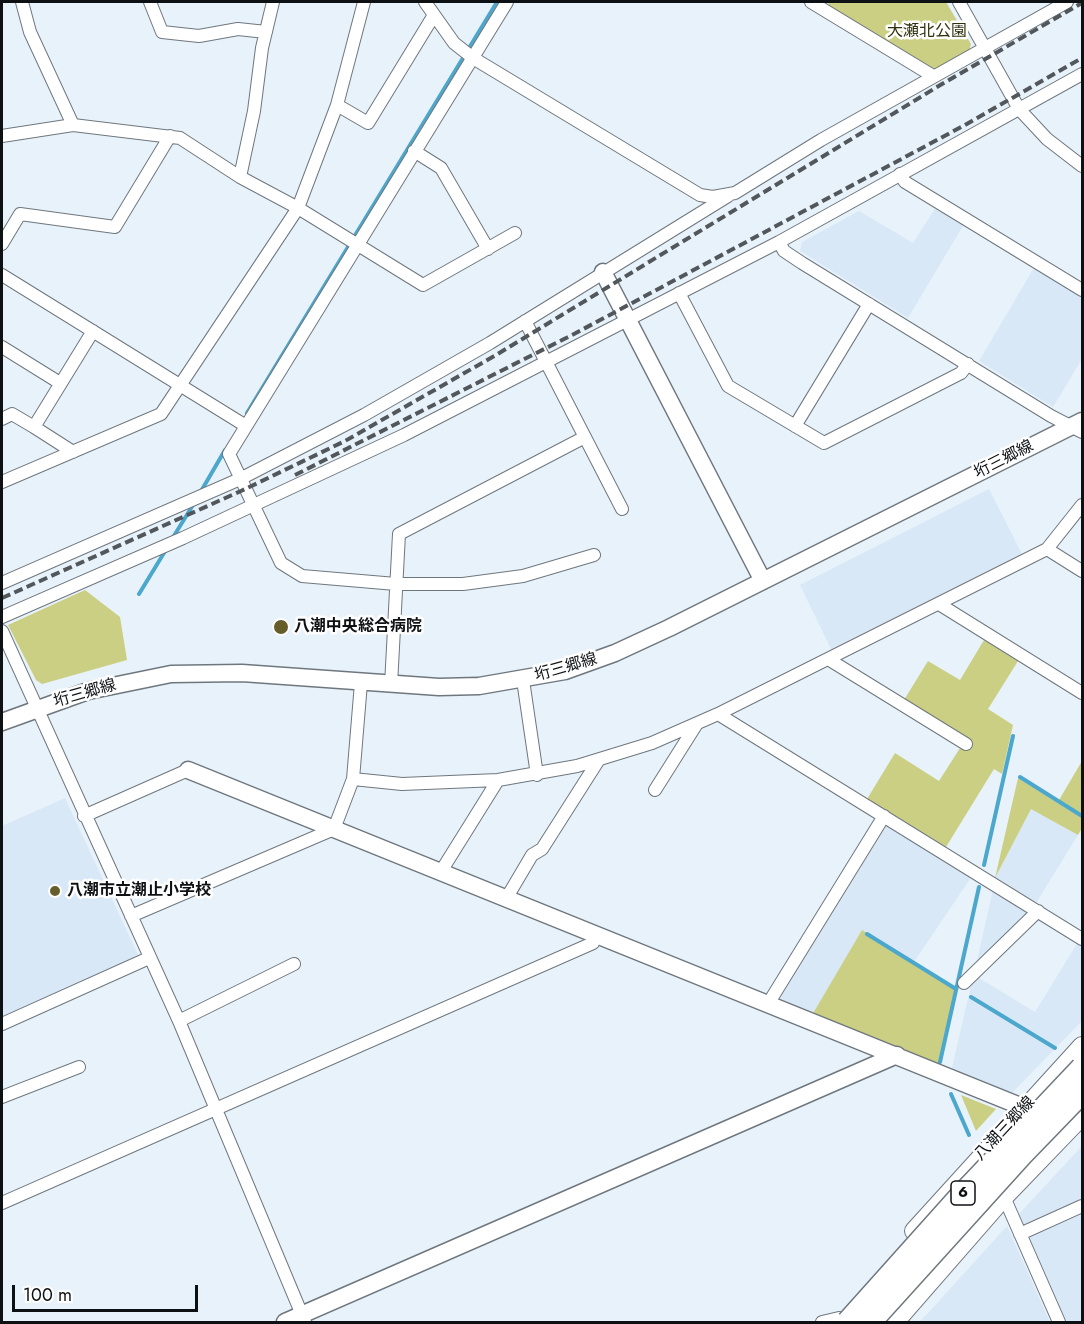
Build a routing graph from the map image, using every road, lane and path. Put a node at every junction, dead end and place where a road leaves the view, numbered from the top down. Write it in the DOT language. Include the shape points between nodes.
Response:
graph roads {
  1 [pos="22,2"];
  2 [pos="150,2"];
  3 [pos="273,2"];
  4 [pos="364,2"];
  5 [pos="425,2"];
  6 [pos="507,2"];
  7 [pos="958,2"];
  8 [pos="1067,2"];
  9 [pos="817,3"];
  10 [pos="434,15"];
  11 [pos="266,32"];
  12 [pos="986,49"];
  13 [pos="473,58"];
  14 [pos="1083,74"];
  15 [pos="933,76"];
  16 [pos="337,105"];
  17 [pos="1019,109"];
  18 [pos="73,125"];
  19 [pos="2,136"];
  20 [pos="170,136"];
  21 [pos="414,151"];
  22 [pos="1083,166"];
  23 [pos="900,174"];
  24 [pos="240,177"];
  25 [pos="728,196"];
  26 [pos="298,208"];
  27 [pos="515,234"];
  28 [pos="352,241"];
  29 [pos="779,242"];
  30 [pos="2,244"];
  31 [pos="489,249"];
  32 [pos="603,272"];
  33 [pos="2,274"];
  34 [pos="1083,290"];
  35 [pos="679,293"];
  36 [pos="869,304"];
  37 [pos="629,320"];
  38 [pos="525,321"];
  39 [pos="93,331"];
  40 [pos="2,347"];
  41 [pos="546,362"];
  42 [pos="968,364"];
  43 [pos="60,383"];
  44 [pos="180,385"];
  45 [pos="2,418"];
  46 [pos="246,426"];
  47 [pos="795,426"];
  48 [pos="1079,426"];
  49 [pos="34,427"];
  50 [pos="585,437"];
  51 [pos="73,452"];
  52 [pos="240,479"];
  53 [pos="2,482"];
  54 [pos="1083,505"];
  55 [pos="253,506"];
  56 [pos="622,509"];
  57 [pos="1047,549"];
  58 [pos="594,555"];
  59 [pos="1083,571"];
  60 [pos="764,581"];
  61 [pos="2,583"];
  62 [pos="396,584"];
  63 [pos="939,604"];
  64 [pos="2,617"];
  65 [pos="2,632"];
  66 [pos="828,659"];
  67 [pos="523,680"];
  68 [pos="361,683"];
  69 [pos="391,684"];
  70 [pos="1083,693"];
  71 [pos="38,707"];
  72 [pos="718,714"];
  73 [pos="2,722"];
  74 [pos="696,724"];
  75 [pos="966,744"];
  76 [pos="598,761"];
  77 [pos="188,770"];
  78 [pos="537,775"];
  79 [pos="353,779"];
  80 [pos="498,780"];
  81 [pos="655,790"];
  82 [pos="84,816"];
  83 [pos="884,816"];
  84 [pos="334,829"];
  85 [pos="440,873"];
  86 [pos="506,899"];
  87 [pos="1038,911"];
  88 [pos="131,916"];
  89 [pos="596,934"];
  90 [pos="1083,939"];
  91 [pos="149,958"];
  92 [pos="294,964"];
  93 [pos="964,983"];
  94 [pos="768,1004"];
  95 [pos="178,1021"];
  96 [pos="2,1024"];
  97 [pos="1083,1046"];
  98 [pos="897,1055"];
  99 [pos="79,1067"];
  100 [pos="1083,1068"];
  101 [pos="1083,1092"];
  102 [pos="2,1097"];
  103 [pos="216,1108"];
  104 [pos="1024,1109"];
  105 [pos="1079,1124"];
  106 [pos="1004,1197"];
  107 [pos="2,1203"];
  108 [pos="1083,1206"];
  109 [pos="1020,1234"];
  110 [pos="930,1282"];
  111 [pos="304,1319"];
  112 [pos="836,1321"];
  113 [pos="285,1323"];
  114 [pos="870,1323"];
  115 [pos="896,1323"];
  116 [pos="1059,1323"];
  1 -- 18 [label="street" via="30,32"];
  2 -- 11 [label="street" via="162,32 199,36 238,29"];
  3 -- 11 [label="street"];
  4 -- 16 [label="street"];
  5 -- 10 [label="street"];
  6 -- 13 [label="street"];
  7 -- 12 [label="street"];
  8 -- 12 [label="street"];
  9 -- 15 [label="street"];
  10 -- 13 [label="street" via="460,49"];
  10 -- 16 [label="street" via="368,123"];
  11 -- 24 [label="street"];
  12 -- 15 [label="street"];
  12 -- 17 [label="street"];
  13 -- 21 [label="street"];
  13 -- 25 [label="street" via="700,195"];
  14 -- 17 [label="street"];
  15 -- 25 [label="street"];
  16 -- 26 [label="street"];
  17 -- 22 [label="street" via="1047,140"];
  17 -- 23 [label="street"];
  18 -- 19 [label="street"];
  18 -- 20 [label="street"];
  20 -- 24 [label="street" via="180,138"];
  20 -- 30 [label="street" via="115,227 20,214"];
  21 -- 28 [label="street"];
  21 -- 31 [label="street" via="441,168"];
  23 -- 29 [label="street"];
  23 -- 34 [label="street" via="905,182"];
  24 -- 26 [label="street"];
  25 -- 32 [label="street"];
  26 -- 28 [label="street"];
  26 -- 44 [label="street"];
  27 -- 31 [label="street"];
  28 -- 31 [label="street" via="423,285"];
  28 -- 46 [label="street"];
  29 -- 35 [label="street"];
  29 -- 36 [label="street" via="784,251"];
  32 -- 37 [label="street"];
  32 -- 38 [label="street"];
  33 -- 39 [label="street"];
  35 -- 37 [label="street"];
  35 -- 47 [label="street" via="728,386"];
  36 -- 42 [label="street"];
  36 -- 47 [label="street"];
  37 -- 41 [label="street"];
  37 -- 60 [label="street"];
  38 -- 41 [label="street"];
  38 -- 52 [label="street" via="391,400"];
  39 -- 43 [label="street"];
  39 -- 44 [label="street"];
  40 -- 43 [label="street"];
  41 -- 50 [label="street"];
  41 -- 55 [label="street"];
  42 -- 47 [label="street" via="961,374 824,443"];
  42 -- 48 [label="street" via="1051,416"];
  43 -- 49 [label="street"];
  44 -- 46 [label="street"];
  44 -- 51 [label="street" via="160,414"];
  45 -- 49 [label="street" via="12,414"];
  46 -- 52 [label="street" via="229,454"];
  48 -- 60 [label="street, 垳三郷線"];
  49 -- 51 [label="street"];
  50 -- 56 [label="street"];
  50 -- 62 [label="street" via="399,534"];
  51 -- 53 [label="street"];
  52 -- 55 [label="street"];
  52 -- 61 [label="street"];
  54 -- 57 [label="street"];
  55 -- 62 [label="street" via="280,563 302,576"];
  55 -- 64 [label="street"];
  57 -- 59 [label="street"];
  57 -- 63 [label="street"];
  58 -- 62 [label="street" via="503,579 463,584"];
  60 -- 67 [label="street, 垳三郷線" via="615,653 565,671"];
  62 -- 69 [label="street"];
  63 -- 66 [label="street"];
  63 -- 70 [label="street"];
  65 -- 71 [label="street"];
  66 -- 72 [label="street"];
  66 -- 75 [label="street"];
  67 -- 69 [label="street, 垳三郷線" via="479,686"];
  67 -- 78 [label="street"];
  68 -- 69 [label="street, 垳三郷線"];
  68 -- 71 [label="street, 垳三郷線" via="237,673 171,674 88,691"];
  68 -- 79 [label="street"];
  71 -- 73 [label="street, 垳三郷線"];
  71 -- 82 [label="street"];
  72 -- 74 [label="street"];
  72 -- 83 [label="street"];
  74 -- 76 [label="street"];
  74 -- 81 [label="street"];
  76 -- 78 [label="street"];
  76 -- 86 [label="street"];
  77 -- 82 [label="street"];
  77 -- 84 [label="street"];
  78 -- 80 [label="street"];
  79 -- 80 [label="street" via="414,784"];
  79 -- 84 [label="street"];
  80 -- 85 [label="street"];
  82 -- 88 [label="street"];
  83 -- 87 [label="street"];
  83 -- 94 [label="street"];
  84 -- 85 [label="street"];
  84 -- 88 [label="street"];
  85 -- 86 [label="street"];
  86 -- 89 [label="street"];
  87 -- 90 [label="street"];
  87 -- 93 [label="street"];
  88 -- 91 [label="street"];
  89 -- 94 [label="street"];
  89 -- 103 [label="street" via="593,943"];
  91 -- 95 [label="street"];
  91 -- 96 [label="street"];
  92 -- 95 [label="street"];
  94 -- 98 [label="street"];
  95 -- 103 [label="street"];
  97 -- 104 [label="main road, 八潮三郷線"];
  98 -- 104 [label="street"];
  98 -- 111 [label="street"];
  99 -- 102 [label="street"];
  100 -- 112 [label="highway, 6, bridge"];
  101 -- 114 [label="highway, 6, bridge"];
  103 -- 107 [label="street"];
  103 -- 111 [label="street"];
  104 -- 105 [label="street"];
  104 -- 112 [label="main road, 八潮三郷線"];
  105 -- 106 [label="main road"];
  106 -- 109 [label="street"];
  106 -- 110 [label="main road"];
  108 -- 109 [label="street"];
  109 -- 116 [label="street"];
  110 -- 112 [label="main road" via="898,1294 872,1312"];
  110 -- 115 [label="main road"];
  111 -- 113 [label="street"];
}
